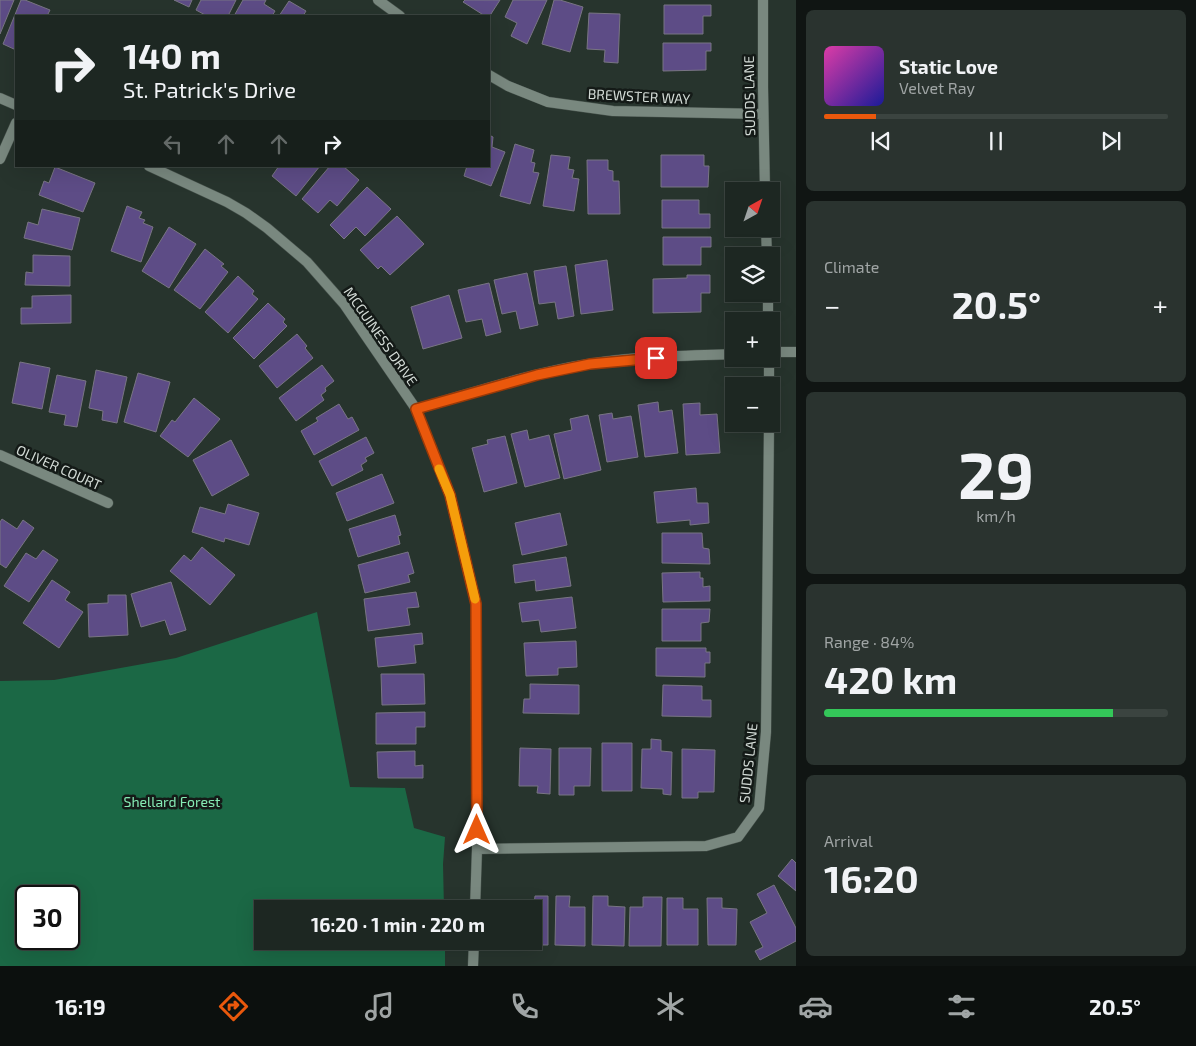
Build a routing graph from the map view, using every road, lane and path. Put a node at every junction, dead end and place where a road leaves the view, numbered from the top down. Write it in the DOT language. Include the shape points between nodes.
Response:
graph roads {
  1 [pos="378,0"];
  2 [pos="763,0"];
  3 [pos="399,15"];
  4 [pos="490,77"];
  5 [pos="0,98"];
  6 [pos="15,105"];
  7 [pos="763,114"];
  8 [pos="15,125"];
  9 [pos="0,159"];
  10 [pos="152,167"];
  11 [pos="765,182"];
  12 [pos="780,352"];
  13 [pos="796,352"];
  14 [pos="725,354"];
  15 [pos="416,409"];
  16 [pos="768,432"];
  17 [pos="0,455"];
  18 [pos="108,503"];
  19 [pos="477,849"];
  20 [pos="475,900"];
  21 [pos="474,950"];
  22 [pos="473,966"];
  1 -- 3 [label="street"];
  2 -- 7 [label="street, SUDDS LANE"];
  4 -- 7 [label="street, BREWSTER WAY" via="548,102 614,111"];
  5 -- 6 [label="street"];
  7 -- 11 [label="street, SUDDS LANE"];
  8 -- 9 [label="street"];
  10 -- 15 [label="street, MCGUINESS DRIVE" via="246,213 307,262 344,304"];
  12 -- 13 [label="street"];
  14 -- 15 [label="street" via="590,364 537,375"];
  15 -- 19 [label="street, MCGUINESS DRIVE" via="450,495 476,604"];
  16 -- 19 [label="street, SUDDS LANE" via="766,732 759,808 738,837 706,846"];
  17 -- 18 [label="street, OLIVER COURT"];
  19 -- 20 [label="street, MCGUINESS DRIVE"];
  21 -- 22 [label="street"];
}
